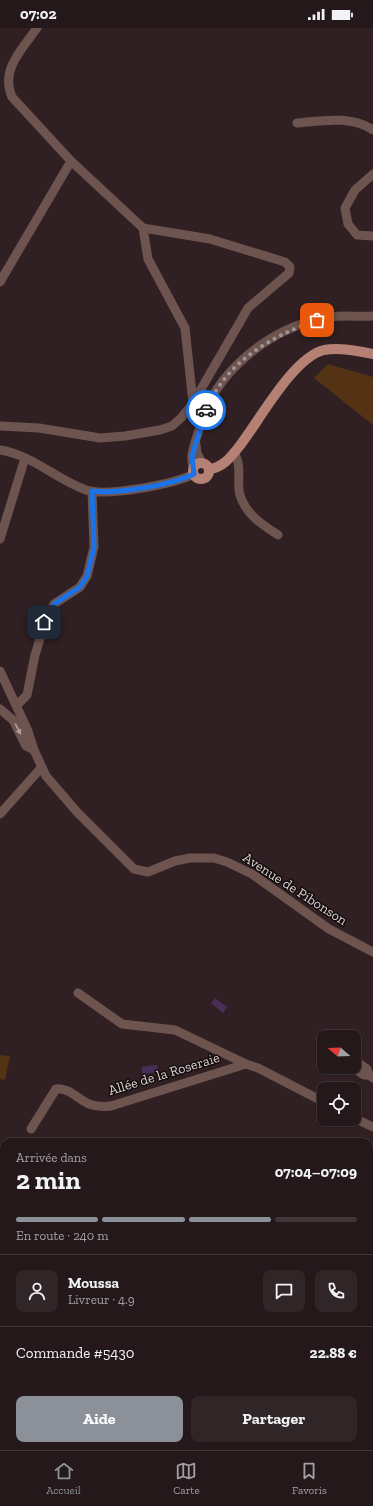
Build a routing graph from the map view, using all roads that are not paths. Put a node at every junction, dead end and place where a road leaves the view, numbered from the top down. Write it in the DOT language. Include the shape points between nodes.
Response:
graph roads {
  1 [pos="37,28"];
  2 [pos="3,75"];
  3 [pos="297,124"];
  4 [pos="373,130"];
  5 [pos="71,161"];
  6 [pos="373,174"];
  7 [pos="143,228"];
  8 [pos="373,236"];
  9 [pos="0,282"];
  10 [pos="373,316"];
  11 [pos="373,354"];
  12 [pos="192,403"];
  13 [pos="0,426"];
  14 [pos="0,450"];
  15 [pos="234,453"];
  16 [pos="25,458"];
  17 [pos="200,468"];
  18 [pos="92,491"];
  19 [pos="278,535"];
  20 [pos="0,539"];
  21 [pos="0,671"];
  22 [pos="17,705"];
  23 [pos="0,709"];
  24 [pos="34,750"];
  25 [pos="41,768"];
  26 [pos="0,814"];
  27 [pos="373,952"];
  28 [pos="78,993"];
  29 [pos="246,1064"];
  30 [pos="361,1064"];
  31 [pos="361,1073"];
  32 [pos="371,1076"];
  33 [pos="317,1098"];
  34 [pos="361,1121"];
  35 [pos="373,1127"];
  36 [pos="31,1129"];
  1 -- 2 [label="street"];
  2 -- 5 [label="street" via="6,88 12,97"];
  3 -- 4 [label="street" via="336,119 368,126"];
  5 -- 7 [label="street"];
  5 -- 9 [label="street"];
  6 -- 8 [label="street" via="355,190 345,208 348,224 357,235"];
  7 -- 12 [label="street" via="148,259 185,328"];
  7 -- 12 [label="street" via="210,239 285,262 290,267 289,273 248,308"];
  10 -- 17 [label="street" via="317,320 288,330 243,359 218,388 203,416 196,443"];
  11 -- 15 [label="main road" via="338,349 323,350 308,359 292,374"];
  12 -- 13 [label="street" via="172,426 125,436 100,438 39,428"];
  14 -- 16 [label="street"];
  15 -- 17 [label="main road" via="220,466"];
  15 -- 19 [label="street" via="239,463 240,495 252,517"];
  16 -- 18 [label="street" via="79,487"];
  16 -- 20 [label="street"];
  17 -- 18 [label="street" via="167,483 113,491"];
  18 -- 22 [label="street" via="94,547 87,576 80,587 54,604 44,622 27,695"];
  21 -- 22 [label="street, Avenue de Pibonson"];
  22 -- 24 [label="street, Avenue de Pibonson"];
  23 -- 24 [label="street, one-way" via="18,727 26,746"];
  24 -- 25 [label="street, Avenue de Pibonson"];
  25 -- 26 [label="street"];
  25 -- 27 [label="street, Avenue de Pibonson" via="77,812 134,869 148,872 190,858 214,858 227,862 252,874 329,929"];
  28 -- 29 [label="street" via="122,1024 175,1030"];
  29 -- 33 [label="street"];
  29 -- 36 [label="street, Allée de la Roseraie" via="111,1106 99,1107 62,1088 56,1089"];
  30 -- 32 [label="street" via="368,1069"];
  31 -- 32 [label="street"];
  34 -- 35 [label="street"];
}
